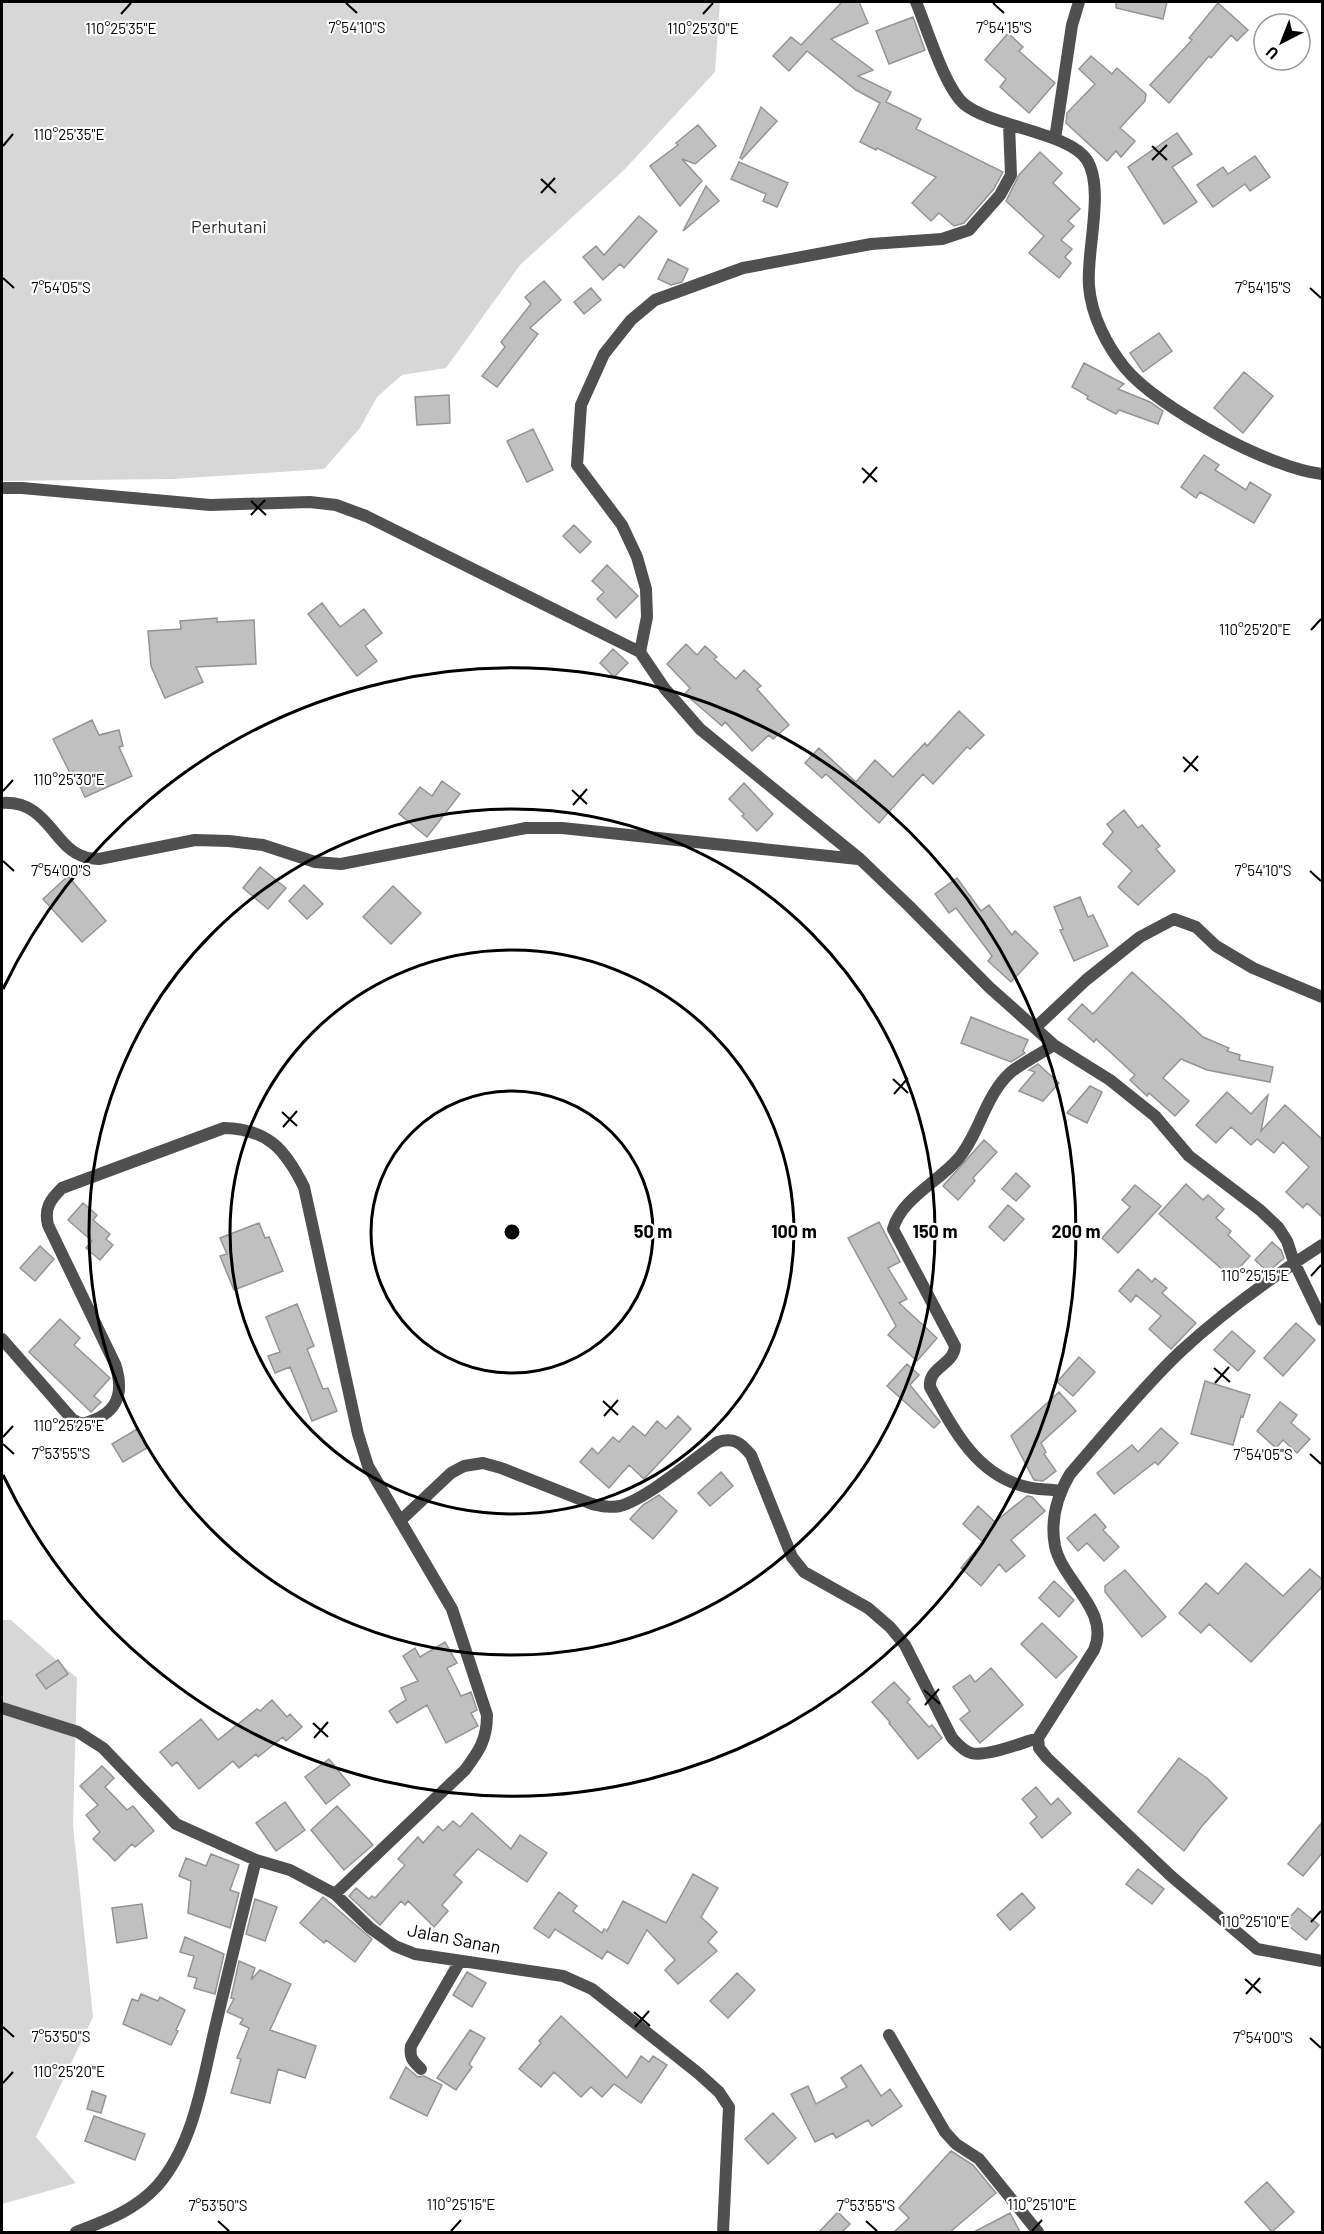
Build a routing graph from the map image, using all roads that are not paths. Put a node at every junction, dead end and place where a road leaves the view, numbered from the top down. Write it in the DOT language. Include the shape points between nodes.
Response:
graph roads {
  1 [pos="916,2"];
  2 [pos="1079,2"];
  3 [pos="1009,124"];
  4 [pos="1055,139"];
  5 [pos="1323,474"];
  6 [pos="2,488"];
  7 [pos="640,652"];
  8 [pos="2,803"];
  9 [pos="860,859"];
  10 [pos="1323,997"];
  11 [pos="1035,1028"];
  12 [pos="1054,1045"];
  13 [pos="1323,1245"];
  14 [pos="1294,1262"];
  15 [pos="1323,1320"];
  16 [pos="2,1339"];
  17 [pos="1060,1491"];
  18 [pos="400,1521"];
  19 [pos="2,1708"];
  20 [pos="1038,1738"];
  21 [pos="256,1860"];
  22 [pos="336,1894"];
  23 [pos="460,1961"];
  24 [pos="1323,1961"];
  25 [pos="889,2035"];
  26 [pos="421,2069"];
  27 [pos="76,2232"];
  28 [pos="723,2232"];
  29 [pos="1038,2232"];
  1 -- 3 [label="street" via="951,90 981,114"];
  2 -- 4 [label="street"];
  3 -- 4 [label="street"];
  3 -- 7 [label="street" via="1011,175 1000,195 969,230 942,239 871,244 743,267 655,300 631,320 604,354 581,405 577,465 622,525 637,557 646,589 647,617"];
  4 -- 5 [label="street" via="1086,159 1094,179 1089,286 1099,326 1125,368 1150,393 1225,438 1275,461"];
  6 -- 7 [label="street" via="210,505 336,505 366,516"];
  7 -- 9 [label="street" via="665,689 700,729"];
  8 -- 9 [label="street" via="21,804 37,813 71,849 84,857 99,859 195,840 263,845 315,862 341,864 526,828 562,828"];
  9 -- 11 [label="street"];
  10 -- 11 [label="street" via="1253,968 1216,946 1196,927 1174,918 1140,937"];
  11 -- 12 [label="street"];
  12 -- 14 [label="street" via="1110,1080 1155,1116 1189,1156 1266,1216 1282,1234"];
  12 -- 17 [label="street" via="1011,1072 998,1087 964,1150 905,1207 893,1229 955,1346 951,1357 929,1379 954,1430 974,1457 999,1476 1023,1486"];
  13 -- 14 [label="street"];
  14 -- 15 [label="street"];
  14 -- 17 [label="street" via="1178,1354 1070,1474"];
  16 -- 18 [label="street" via="72,1419 81,1424 104,1415 115,1405 120,1379 48,1225 45,1213 51,1199 62,1188 224,1128 246,1128 268,1139 291,1162 304,1187 358,1434 368,1466"];
  17 -- 20 [label="street" via="1053,1527 1055,1547 1094,1614 1099,1638"];
  18 -- 20 [label="street" via="451,1473 483,1463 592,1504 619,1506 636,1500 728,1438 741,1443 751,1455 792,1557 804,1572 868,1608 890,1627 905,1645 952,1738 961,1747 971,1753 988,1752"];
  18 -- 22 [label="street" via="452,1609 487,1715 487,1733 465,1770"];
  19 -- 21 [label="street, Jalan Sanan" via="78,1732 103,1748 176,1824"];
  20 -- 24 [label="street" via="1047,1758 1171,1876 1257,1949"];
  21 -- 22 [label="street, Jalan Sanan" via="290,1870"];
  21 -- 27 [label="street" via="201,2084 175,2161 138,2204"];
  22 -- 23 [label="street, Jalan Sanan" via="370,1928 396,1946 415,1954"];
  23 -- 26 [label="street" via="411,2046 411,2060"];
  23 -- 28 [label="street, Jalan Sanan" via="563,1976 592,1989 719,2092 729,2107"];
  25 -- 29 [label="street" via="945,2132 979,2159"];
}
